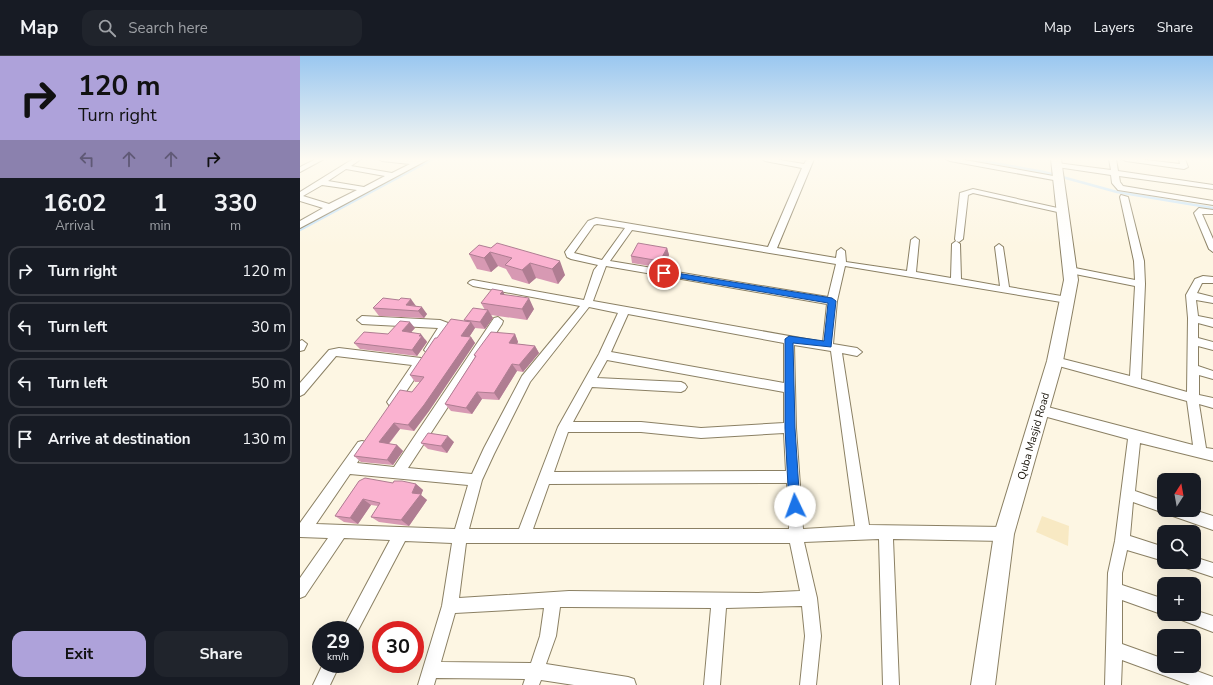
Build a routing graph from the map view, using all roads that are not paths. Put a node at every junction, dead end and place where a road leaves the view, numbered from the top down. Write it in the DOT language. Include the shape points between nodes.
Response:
graph roads {
  1 [pos="310,188"];
  2 [pos="360,188"];
  3 [pos="798,188"];
  4 [pos="1060,188"];
  5 [pos="1123,188"];
  6 [pos="364,189"];
  7 [pos="300,195"];
  8 [pos="1124,197"];
  9 [pos="300,198"];
  10 [pos="1213,203"];
  11 [pos="330,207"];
  12 [pos="1062,211"];
  13 [pos="1213,212"];
  14 [pos="300,225"];
  15 [pos="630,227"];
  16 [pos="915,240"];
  17 [pos="999,247"];
  18 [pos="1213,249"];
  19 [pos="771,251"];
  20 [pos="841,251"];
  21 [pos="603,263"];
  22 [pos="844,263"];
  23 [pos="1070,270"];
  24 [pos="911,274"];
  25 [pos="1213,280"];
  26 [pos="956,282"];
  27 [pos="473,283"];
  28 [pos="1140,284"];
  29 [pos="1005,290"];
  30 [pos="1191,295"];
  31 [pos="1067,300"];
  32 [pos="1213,300"];
  33 [pos="832,301"];
  34 [pos="588,302"];
  35 [pos="625,309"];
  36 [pos="1193,318"];
  37 [pos="362,320"];
  38 [pos="498,321"];
  39 [pos="1213,323"];
  40 [pos="789,339"];
  41 [pos="1193,341"];
  42 [pos="832,346"];
  43 [pos="1213,346"];
  44 [pos="857,352"];
  45 [pos="604,354"];
  46 [pos="1055,360"];
  47 [pos="421,362"];
  48 [pos="1193,370"];
  49 [pos="1213,375"];
  50 [pos="588,382"];
  51 [pos="1135,382"];
  52 [pos="680,387"];
  53 [pos="790,389"];
  54 [pos="300,391"];
  55 [pos="1193,399"];
  56 [pos="1213,403"];
  57 [pos="1040,410"];
  58 [pos="386,412"];
  59 [pos="564,427"];
  60 [pos="790,428"];
  61 [pos="1135,436"];
  62 [pos="368,437"];
  63 [pos="1200,452"];
  64 [pos="1213,455"];
  65 [pos="346,468"];
  66 [pos="397,473"];
  67 [pos="793,477"];
  68 [pos="544,478"];
  69 [pos="476,480"];
  70 [pos="1127,494"];
  71 [pos="1157,504"];
  72 [pos="1195,517"];
  73 [pos="1213,523"];
  74 [pos="302,530"];
  75 [pos="340,532"];
  76 [pos="863,532"];
  77 [pos="886,532"];
  78 [pos="401,534"];
  79 [pos="1004,534"];
  80 [pos="524,535"];
  81 [pos="460,536"];
  82 [pos="796,536"];
  83 [pos="1122,541"];
  84 [pos="1157,552"];
  85 [pos="1201,566"];
  86 [pos="1213,570"];
  87 [pos="300,590"];
  88 [pos="1115,590"];
  89 [pos="809,598"];
  90 [pos="553,600"];
  91 [pos="719,601"];
  92 [pos="1157,605"];
  93 [pos="450,606"];
  94 [pos="1201,620"];
  95 [pos="355,621"];
  96 [pos="1213,624"];
  97 [pos="1114,649"];
  98 [pos="327,673"];
  99 [pos="428,678"];
  100 [pos="534,678"];
  101 [pos="320,685"];
  102 [pos="624,685"];
  103 [pos="712,685"];
  104 [pos="808,685"];
  105 [pos="891,685"];
  106 [pos="982,685"];
  107 [pos="1113,685"];
  108 [pos="1213,685"];
  1 -- 7 [label="street"];
  2 -- 6 [label="street"];
  3 -- 19 [label="street"];
  4 -- 12 [label="street, Quba Masjid Road"];
  5 -- 10 [label="street"];
  6 -- 11 [label="street"];
  8 -- 28 [label="street" via="1139,261"];
  9 -- 11 [label="street"];
  11 -- 14 [label="street"];
  12 -- 23 [label="street, Quba Masjid Road"];
  12 -- 26 [label="street" via="973,191 964,192"];
  13 -- 18 [label="street" via="1202,210 1198,213"];
  15 -- 19 [label="street"];
  15 -- 21 [label="street"];
  15 -- 21 [label="street" via="593,221 569,252 574,257"];
  16 -- 24 [label="street"];
  17 -- 29 [label="street"];
  19 -- 22 [label="street"];
  20 -- 22 [label="street"];
  21 -- 33 [label="street"];
  21 -- 34 [label="street"];
  22 -- 24 [label="street"];
  22 -- 33 [label="street"];
  23 -- 28 [label="street"];
  23 -- 31 [label="street, Quba Masjid Road"];
  24 -- 26 [label="street"];
  25 -- 30 [label="street" via="1198,280"];
  26 -- 29 [label="street"];
  27 -- 34 [label="street"];
  28 -- 51 [label="street"];
  29 -- 31 [label="street"];
  30 -- 32 [label="street"];
  30 -- 36 [label="street"];
  31 -- 46 [label="street, Quba Masjid Road"];
  33 -- 42 [label="street"];
  34 -- 35 [label="street"];
  34 -- 69 [label="street" via="526,379"];
  35 -- 40 [label="street"];
  35 -- 45 [label="street"];
  36 -- 39 [label="street"];
  36 -- 41 [label="street"];
  37 -- 47 [label="street" via="444,326"];
  38 -- 66 [label="street"];
  40 -- 42 [label="street"];
  40 -- 53 [label="street"];
  41 -- 43 [label="street"];
  41 -- 48 [label="street"];
  42 -- 44 [label="street"];
  42 -- 76 [label="street"];
  45 -- 50 [label="street"];
  45 -- 53 [label="street"];
  46 -- 51 [label="street"];
  46 -- 57 [label="street, Quba Masjid Road"];
  47 -- 54 [label="street" via="333,353"];
  47 -- 58 [label="street"];
  48 -- 49 [label="street"];
  48 -- 55 [label="street"];
  50 -- 52 [label="street"];
  50 -- 59 [label="street"];
  51 -- 55 [label="street"];
  53 -- 60 [label="street"];
  55 -- 56 [label="street"];
  55 -- 63 [label="street"];
  57 -- 61 [label="street"];
  57 -- 79 [label="street, Quba Masjid Road"];
  59 -- 60 [label="street" via="641,427 701,434"];
  59 -- 68 [label="street"];
  60 -- 67 [label="street"];
  61 -- 63 [label="street"];
  61 -- 70 [label="street"];
  62 -- 65 [label="street"];
  63 -- 64 [label="street"];
  65 -- 66 [label="street"];
  65 -- 74 [label="street"];
  66 -- 69 [label="street"];
  67 -- 68 [label="street"];
  67 -- 82 [label="street"];
  68 -- 80 [label="street"];
  69 -- 81 [label="street"];
  70 -- 71 [label="street"];
  70 -- 83 [label="street"];
  72 -- 73 [label="street"];
  74 -- 75 [label="street"];
  75 -- 78 [label="street"];
  75 -- 87 [label="street"];
  76 -- 77 [label="street"];
  76 -- 82 [label="street"];
  77 -- 79 [label="street"];
  77 -- 105 [label="street"];
  78 -- 81 [label="street"];
  78 -- 95 [label="street"];
  79 -- 106 [label="street, Quba Masjid Road"];
  80 -- 81 [label="street"];
  80 -- 82 [label="street"];
  81 -- 93 [label="street"];
  82 -- 89 [label="street"];
  83 -- 84 [label="street"];
  83 -- 88 [label="street" via="1115,573"];
  85 -- 86 [label="street"];
  88 -- 92 [label="street"];
  88 -- 97 [label="street"];
  89 -- 91 [label="street"];
  89 -- 104 [label="street" via="813,636"];
  90 -- 91 [label="street"];
  90 -- 93 [label="street"];
  90 -- 100 [label="street" via="548,636"];
  91 -- 103 [label="street"];
  93 -- 99 [label="street"];
  94 -- 96 [label="street"];
  97 -- 107 [label="street"];
  97 -- 108 [label="street"];
  98 -- 101 [label="street"];
  99 -- 100 [label="street"];
  100 -- 102 [label="street"];
}
